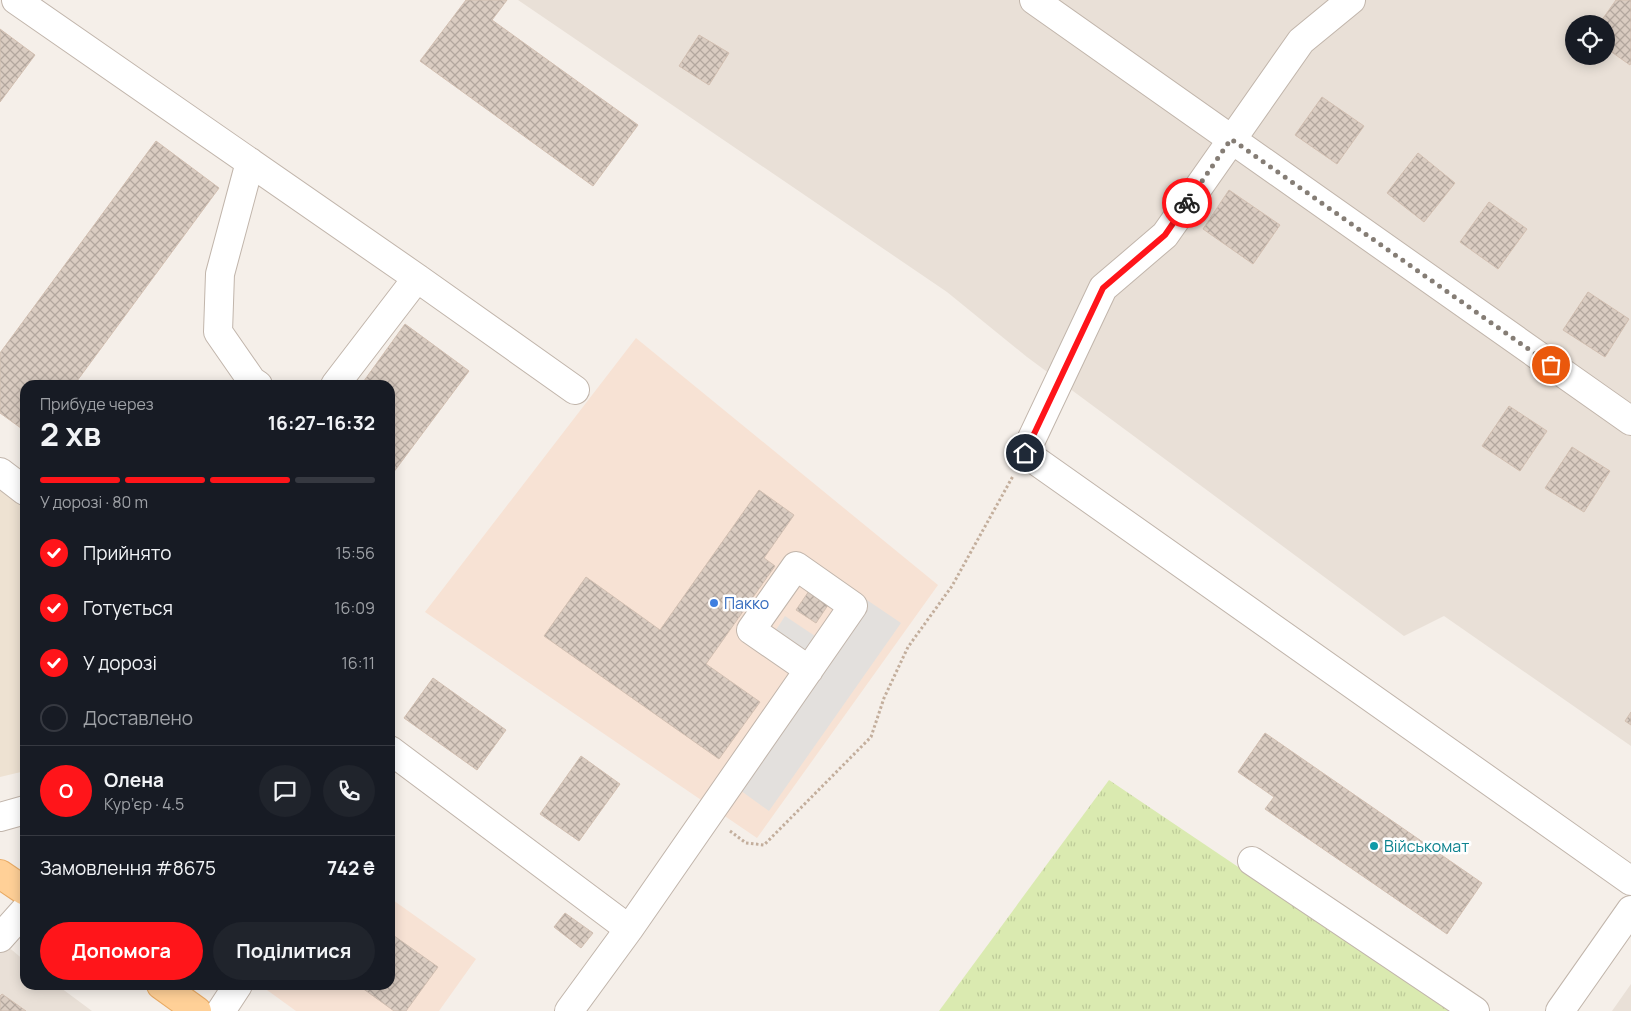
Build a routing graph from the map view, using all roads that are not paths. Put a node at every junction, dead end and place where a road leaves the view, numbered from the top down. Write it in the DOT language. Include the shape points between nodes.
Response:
graph roads {
  1 [pos="16,0"];
  2 [pos="1034,0"];
  3 [pos="1351,0"];
  4 [pos="1231,139"];
  5 [pos="250,162"];
  6 [pos="416,278"];
  7 [pos="251,380"];
  8 [pos="339,380"];
  9 [pos="576,390"];
  10 [pos="1631,421"];
  11 [pos="0,472"];
  12 [pos="20,487"];
  13 [pos="809,670"];
  14 [pos="395,758"];
  15 [pos="20,811"];
  16 [pos="0,817"];
  17 [pos="1252,861"];
  18 [pos="0,874"];
  19 [pos="1631,881"];
  20 [pos="20,888"];
  21 [pos="1631,910"];
  22 [pos="20,916"];
  23 [pos="629,929"];
  24 [pos="0,938"];
  25 [pos="171,990"];
  26 [pos="235,990"];
  27 [pos="197,1011"];
  28 [pos="221,1011"];
  29 [pos="569,1011"];
  30 [pos="1475,1011"];
  31 [pos="1560,1011"];
  1 -- 5 [label="street"];
  2 -- 4 [label="street"];
  3 -- 4 [label="street" via="1300,41"];
  4 -- 10 [label="street"];
  4 -- 19 [label="street" via="1165,235 1103,288 1025,453"];
  5 -- 6 [label="street"];
  5 -- 7 [label="street" via="220,274 218,332"];
  6 -- 8 [label="street"];
  6 -- 9 [label="street"];
  11 -- 12 [label="street"];
  13 -- 23 [label="street"];
  14 -- 23 [label="street"];
  15 -- 16 [label="street"];
  17 -- 30 [label="street"];
  18 -- 20 [label="main road"];
  21 -- 31 [label="street"];
  22 -- 24 [label="street"];
  23 -- 29 [label="street"];
  25 -- 27 [label="main road"];
  26 -- 28 [label="street"];
}
